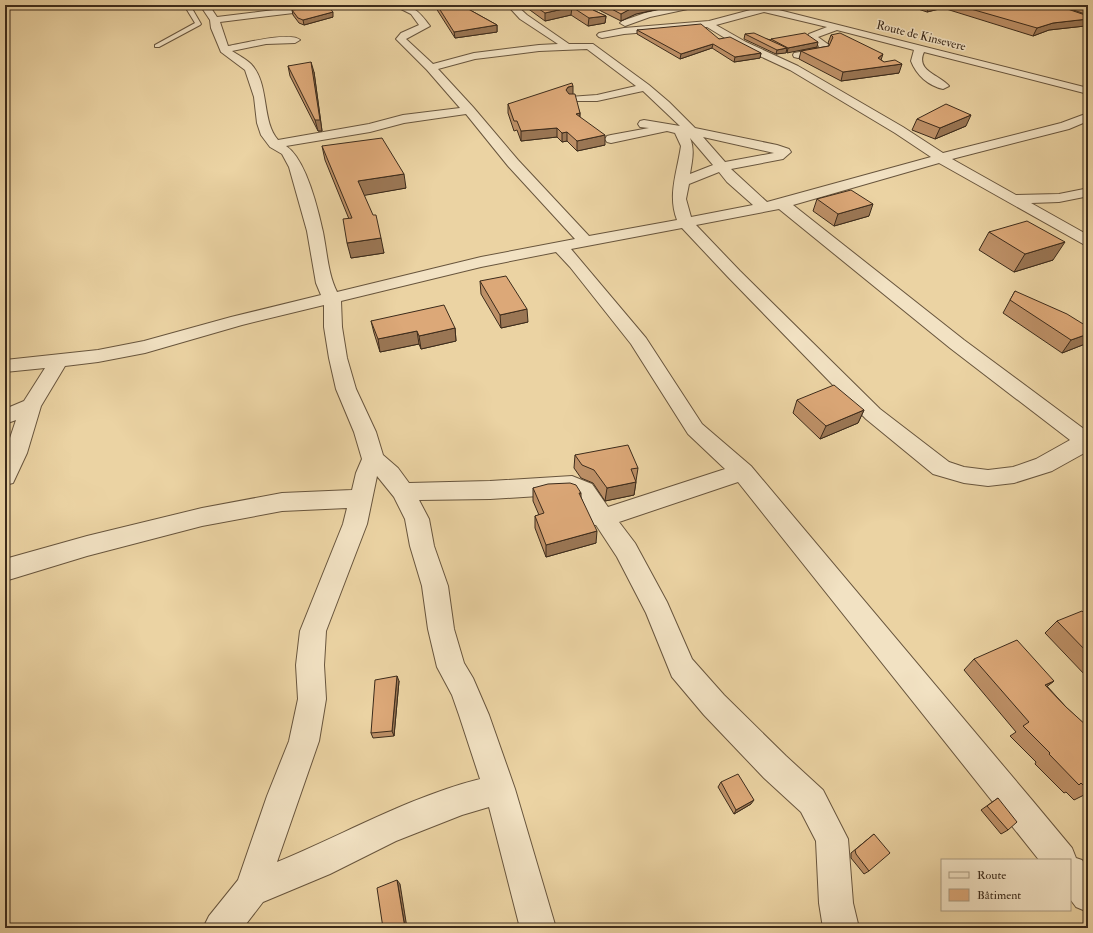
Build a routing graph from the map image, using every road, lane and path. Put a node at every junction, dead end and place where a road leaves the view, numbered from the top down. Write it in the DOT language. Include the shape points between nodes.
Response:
graph roads {
  1 [pos="15,5"];
  2 [pos="187,5"];
  3 [pos="204,5"];
  4 [pos="336,5"];
  5 [pos="396,5"];
  6 [pos="511,5"];
  7 [pos="694,5"];
  8 [pos="749,5"];
  9 [pos="5,6"];
  10 [pos="764,9"];
  11 [pos="215,20"];
  12 [pos="859,22"];
  13 [pos="709,24"];
  14 [pos="834,27"];
  15 [pos="602,35"];
  16 [pos="295,40"];
  17 [pos="157,46"];
  18 [pos="566,46"];
  19 [pos="589,46"];
  20 [pos="920,49"];
  21 [pos="225,50"];
  22 [pos="776,59"];
  23 [pos="916,60"];
  24 [pos="905,63"];
  25 [pos="431,68"];
  26 [pos="943,86"];
  27 [pos="645,87"];
  28 [pos="1088,91"];
  29 [pos="573,99"];
  30 [pos="469,110"];
  31 [pos="1088,117"];
  32 [pos="1074,123"];
  33 [pos="644,124"];
  34 [pos="1088,130"];
  35 [pos="681,131"];
  36 [pos="611,139"];
  37 [pos="275,144"];
  38 [pos="941,158"];
  39 [pos="722,167"];
  40 [pos="683,181"];
  41 [pos="1084,193"];
  42 [pos="1013,199"];
  43 [pos="773,206"];
  44 [pos="686,223"];
  45 [pos="1088,241"];
  46 [pos="586,242"];
  47 [pos="560,247"];
  48 [pos="332,300"];
  49 [pos="58,360"];
  50 [pos="5,366"];
  51 [pos="31,406"];
  52 [pos="5,417"];
  53 [pos="1087,442"];
  54 [pos="373,459"];
  55 [pos="743,472"];
  56 [pos="5,477"];
  57 [pos="403,492"];
  58 [pos="360,499"];
  59 [pos="602,518"];
  60 [pos="5,570"];
  61 [pos="499,789"];
  62 [pos="1059,859"];
  63 [pos="1071,873"];
  64 [pos="251,890"];
  65 [pos="1088,895"];
  66 [pos="221,928"];
  67 [pos="538,928"];
  68 [pos="841,928"];
  1 -- 9 [label="street"];
  2 -- 17 [label="lane" via="198,24"];
  3 -- 11 [label="street"];
  4 -- 11 [label="street"];
  5 -- 25 [label="street" via="414,12 425,26 404,35 401,39"];
  6 -- 18 [label="street" via="529,23"];
  7 -- 15 [label="street" via="616,24"];
  8 -- 10 [label="street, Route de Kinsevere"];
  10 -- 12 [label="street" via="790,5"];
  10 -- 13 [label="street"];
  10 -- 14 [label="street, Route de Kinsevere"];
  11 -- 21 [label="street" via="217,33"];
  13 -- 15 [label="street"];
  13 -- 22 [label="street" via="742,44"];
  14 -- 20 [label="street, Route de Kinsevere"];
  14 -- 22 [label="street" via="812,36 824,45 822,51"];
  15 -- 19 [label="street"];
  16 -- 21 [label="street" via="266,41"];
  18 -- 19 [label="street"];
  18 -- 25 [label="street" via="492,54"];
  19 -- 27 [label="street"];
  20 -- 23 [label="street"];
  20 -- 28 [label="street, Route de Kinsevere"];
  21 -- 37 [label="street" via="250,70 260,96 267,135"];
  22 -- 38 [label="street" via="899,130"];
  23 -- 24 [label="street"];
  23 -- 26 [label="street" via="925,76"];
  25 -- 30 [label="street"];
  27 -- 29 [label="street" via="598,98"];
  27 -- 35 [label="street" via="665,104"];
  30 -- 37 [label="street" via="403,119 370,128"];
  30 -- 46 [label="street" via="513,163"];
  31 -- 32 [label="street"];
  32 -- 34 [label="street"];
  32 -- 38 [label="street"];
  33 -- 35 [label="street"];
  35 -- 36 [label="street" via="654,130"];
  35 -- 39 [label="street"];
  35 -- 39 [label="street" via="730,138 784,152 778,156"];
  35 -- 40 [label="street" via="687,146"];
  37 -- 48 [label="street" via="287,152 296,167 315,231 324,283"];
  38 -- 42 [label="street"];
  38 -- 43 [label="street"];
  39 -- 40 [label="street"];
  39 -- 43 [label="street" via="732,179"];
  40 -- 44 [label="street" via="678,199"];
  41 -- 42 [label="street" via="1059,198"];
  42 -- 45 [label="street"];
  43 -- 44 [label="street"];
  43 -- 53 [label="street"];
  44 -- 46 [label="street"];
  44 -- 53 [label="street" via="873,414 941,468 964,475 988,478 1014,474 1044,465"];
  46 -- 47 [label="street"];
  47 -- 48 [label="street" via="481,262"];
  47 -- 55 [label="street" via="639,342 696,429"];
  48 -- 49 [label="street" via="145,347"];
  48 -- 54 [label="street" via="338,358 346,389 365,432"];
  49 -- 50 [label="street"];
  49 -- 51 [label="street"];
  51 -- 52 [label="street"];
  51 -- 56 [label="street" via="16,453"];
  54 -- 57 [label="street" via="390,474"];
  54 -- 58 [label="street"];
  55 -- 59 [label="street"];
  55 -- 62 [label="street" via="987,767"];
  57 -- 59 [label="street" via="572,485 584,490"];
  57 -- 61 [label="street" via="417,519 422,546 435,586 441,629 451,667 474,715"];
  58 -- 60 [label="street" via="282,502 209,516 87,546"];
  58 -- 64 [label="street" via="355,524 312,631 312,699 304,741"];
  59 -- 68 [label="street" via="630,557 658,610 682,668 714,706 812,801 832,839 836,903"];
  61 -- 64 [label="street" via="462,799 387,828 318,862"];
  61 -- 67 [label="street"];
  63 -- 65 [label="street"];
  64 -- 66 [label="street"];
}
